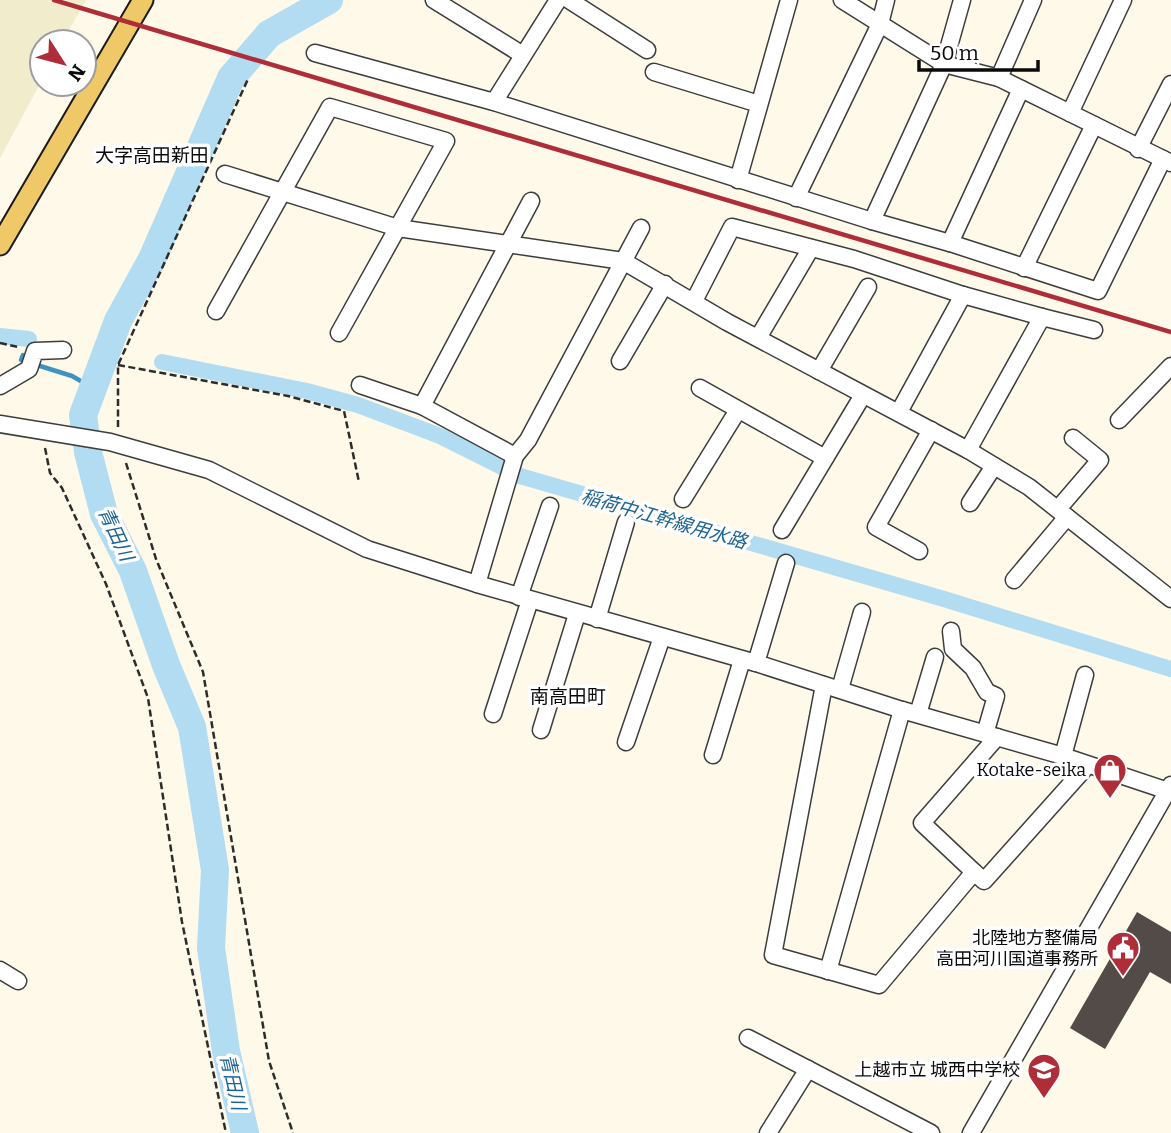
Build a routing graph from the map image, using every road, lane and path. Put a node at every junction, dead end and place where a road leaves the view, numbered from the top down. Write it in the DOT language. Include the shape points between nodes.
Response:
graph roads {
  1 [pos="143,0"];
  2 [pos="434,0"];
  3 [pos="558,0"];
  4 [pos="569,0"];
  5 [pos="789,0"];
  6 [pos="842,0"];
  7 [pos="886,0"];
  8 [pos="962,0"];
  9 [pos="1033,0"];
  10 [pos="1123,0"];
  11 [pos="880,24"];
  12 [pos="647,50"];
  13 [pos="315,53"];
  14 [pos="523,55"];
  15 [pos="944,64"];
  16 [pos="654,72"];
  17 [pos="999,78"];
  18 [pos="248,79"];
  19 [pos="1171,85"];
  20 [pos="1021,89"];
  21 [pos="494,102"];
  22 [pos="760,104"];
  23 [pos="1070,113"];
  24 [pos="1094,125"];
  25 [pos="1138,149"];
  26 [pos="1167,161"];
  27 [pos="225,174"];
  28 [pos="738,180"];
  29 [pos="284,192"];
  30 [pos="796,198"];
  31 [pos="531,201"];
  32 [pos="872,221"];
  33 [pos="398,228"];
  34 [pos="641,228"];
  35 [pos="950,243"];
  36 [pos="508,244"];
  37 [pos="0,245"];
  38 [pos="811,248"];
  39 [pos="623,261"];
  40 [pos="1024,268"];
  41 [pos="664,284"];
  42 [pos="868,287"];
  43 [pos="963,295"];
  44 [pos="694,301"];
  45 [pos="216,311"];
  46 [pos="1042,317"];
  47 [pos="1094,330"];
  48 [pos="339,333"];
  49 [pos="758,338"];
  50 [pos="0,343"];
  51 [pos="63,350"];
  52 [pos="32,359"];
  53 [pos="620,361"];
  54 [pos="118,365"];
  55 [pos="1171,366"];
  56 [pos="819,371"];
  57 [pos="360,385"];
  58 [pos="0,386"];
  59 [pos="699,388"];
  60 [pos="863,395"];
  61 [pos="422,406"];
  62 [pos="738,410"];
  63 [pos="900,412"];
  64 [pos="1119,420"];
  65 [pos="0,424"];
  66 [pos="931,430"];
  67 [pos="44,432"];
  68 [pos="1073,438"];
  69 [pos="115,444"];
  70 [pos="968,450"];
  71 [pos="515,456"];
  72 [pos="825,458"];
  73 [pos="994,466"];
  74 [pos="359,482"];
  75 [pos="683,499"];
  76 [pos="970,503"];
  77 [pos="550,506"];
  78 [pos="1063,513"];
  79 [pos="626,522"];
  80 [pos="782,530"];
  81 [pos="919,551"];
  82 [pos="786,564"];
  83 [pos="1014,580"];
  84 [pos="477,584"];
  85 [pos="524,598"];
  86 [pos="1171,599"];
  87 [pos="862,612"];
  88 [pos="577,614"];
  89 [pos="597,619"];
  90 [pos="951,631"];
  91 [pos="662,637"];
  92 [pos="935,657"];
  93 [pos="749,662"];
  94 [pos="1085,675"];
  95 [pos="832,687"];
  96 [pos="910,712"];
  97 [pos="493,714"];
  98 [pos="541,730"];
  99 [pos="991,735"];
  100 [pos="626,742"];
  101 [pos="713,755"];
  102 [pos="1063,756"];
  103 [pos="1087,766"];
  104 [pos="1170,789"];
  105 [pos="974,872"];
  106 [pos="0,970"];
  107 [pos="828,971"];
  108 [pos="18,981"];
  109 [pos="748,1038"];
  110 [pos="808,1069"];
  111 [pos="226,1133"];
  112 [pos="293,1133"];
  113 [pos="768,1133"];
  114 [pos="931,1133"];
  115 [pos="971,1133"];
  1 -- 37 [label="main road"];
  2 -- 14 [label="street"];
  3 -- 14 [label="street"];
  4 -- 12 [label="street"];
  5 -- 22 [label="street"];
  6 -- 11 [label="street"];
  7 -- 11 [label="street"];
  8 -- 15 [label="street"];
  9 -- 17 [label="street"];
  10 -- 23 [label="street"];
  11 -- 15 [label="street"];
  11 -- 30 [label="street"];
  13 -- 21 [label="street"];
  14 -- 21 [label="street"];
  15 -- 17 [label="street"];
  15 -- 32 [label="street"];
  16 -- 22 [label="street"];
  17 -- 20 [label="street"];
  18 -- 54 [label="path"];
  19 -- 25 [label="street"];
  20 -- 23 [label="street"];
  20 -- 35 [label="street"];
  21 -- 28 [label="street"];
  22 -- 28 [label="street"];
  23 -- 24 [label="street"];
  24 -- 25 [label="street"];
  24 -- 40 [label="street"];
  25 -- 26 [label="street"];
  26 -- 40 [label="street" via="1098,291"];
  27 -- 29 [label="street"];
  28 -- 30 [label="street"];
  29 -- 33 [label="street"];
  29 -- 33 [label="street" via="330,107 446,141"];
  29 -- 45 [label="street"];
  30 -- 32 [label="street"];
  31 -- 36 [label="street"];
  32 -- 35 [label="street"];
  33 -- 36 [label="street"];
  33 -- 48 [label="street"];
  34 -- 39 [label="street"];
  35 -- 40 [label="street"];
  36 -- 39 [label="street"];
  36 -- 61 [label="street"];
  38 -- 43 [label="street"];
  38 -- 44 [label="street" via="732,227"];
  38 -- 49 [label="street"];
  39 -- 41 [label="street"];
  39 -- 71 [label="street" via="528,440"];
  41 -- 44 [label="street"];
  41 -- 53 [label="street"];
  42 -- 56 [label="street"];
  43 -- 46 [label="street"];
  43 -- 63 [label="street"];
  44 -- 49 [label="street"];
  46 -- 47 [label="street"];
  46 -- 70 [label="street"];
  49 -- 56 [label="street"];
  50 -- 52 [label="path"];
  51 -- 52 [label="street"];
  52 -- 58 [label="street"];
  54 -- 69 [label="path"];
  54 -- 74 [label="path" via="288,396 344,411"];
  55 -- 64 [label="street"];
  56 -- 60 [label="street"];
  57 -- 61 [label="street"];
  59 -- 62 [label="street"];
  60 -- 63 [label="street"];
  60 -- 72 [label="street"];
  61 -- 71 [label="street"];
  62 -- 72 [label="street"];
  62 -- 75 [label="street"];
  63 -- 66 [label="street"];
  65 -- 67 [label="street"];
  66 -- 70 [label="street"];
  66 -- 81 [label="street" via="876,527"];
  67 -- 69 [label="street"];
  67 -- 111 [label="path" via="50,473 62,488 106,584 148,698 182,922"];
  68 -- 78 [label="street" via="1100,460"];
  69 -- 84 [label="street" via="209,470 367,550"];
  69 -- 112 [label="path" via="203,672 269,1061"];
  70 -- 73 [label="street"];
  71 -- 84 [label="street"];
  72 -- 80 [label="street"];
  73 -- 76 [label="street"];
  73 -- 78 [label="street"];
  77 -- 85 [label="street"];
  78 -- 83 [label="street"];
  78 -- 86 [label="street"];
  79 -- 89 [label="street"];
  82 -- 93 [label="street"];
  84 -- 85 [label="street"];
  85 -- 88 [label="street"];
  85 -- 97 [label="street"];
  87 -- 95 [label="street"];
  88 -- 89 [label="street"];
  88 -- 98 [label="street"];
  89 -- 91 [label="street"];
  90 -- 99 [label="street" via="953,649 973,668 987,692 996,696"];
  91 -- 93 [label="street"];
  91 -- 100 [label="street"];
  92 -- 96 [label="street"];
  93 -- 95 [label="street"];
  93 -- 101 [label="street"];
  94 -- 102 [label="street"];
  95 -- 96 [label="street"];
  95 -- 107 [label="street" via="773,955"];
  96 -- 99 [label="street"];
  96 -- 107 [label="street"];
  99 -- 102 [label="street"];
  99 -- 105 [label="street" via="922,823"];
  102 -- 103 [label="street"];
  103 -- 104 [label="street"];
  103 -- 105 [label="street" via="984,881"];
  104 -- 115 [label="street"];
  105 -- 107 [label="street" via="880,985"];
  106 -- 108 [label="street"];
  109 -- 110 [label="street"];
  110 -- 113 [label="street"];
  110 -- 114 [label="street"];
}
